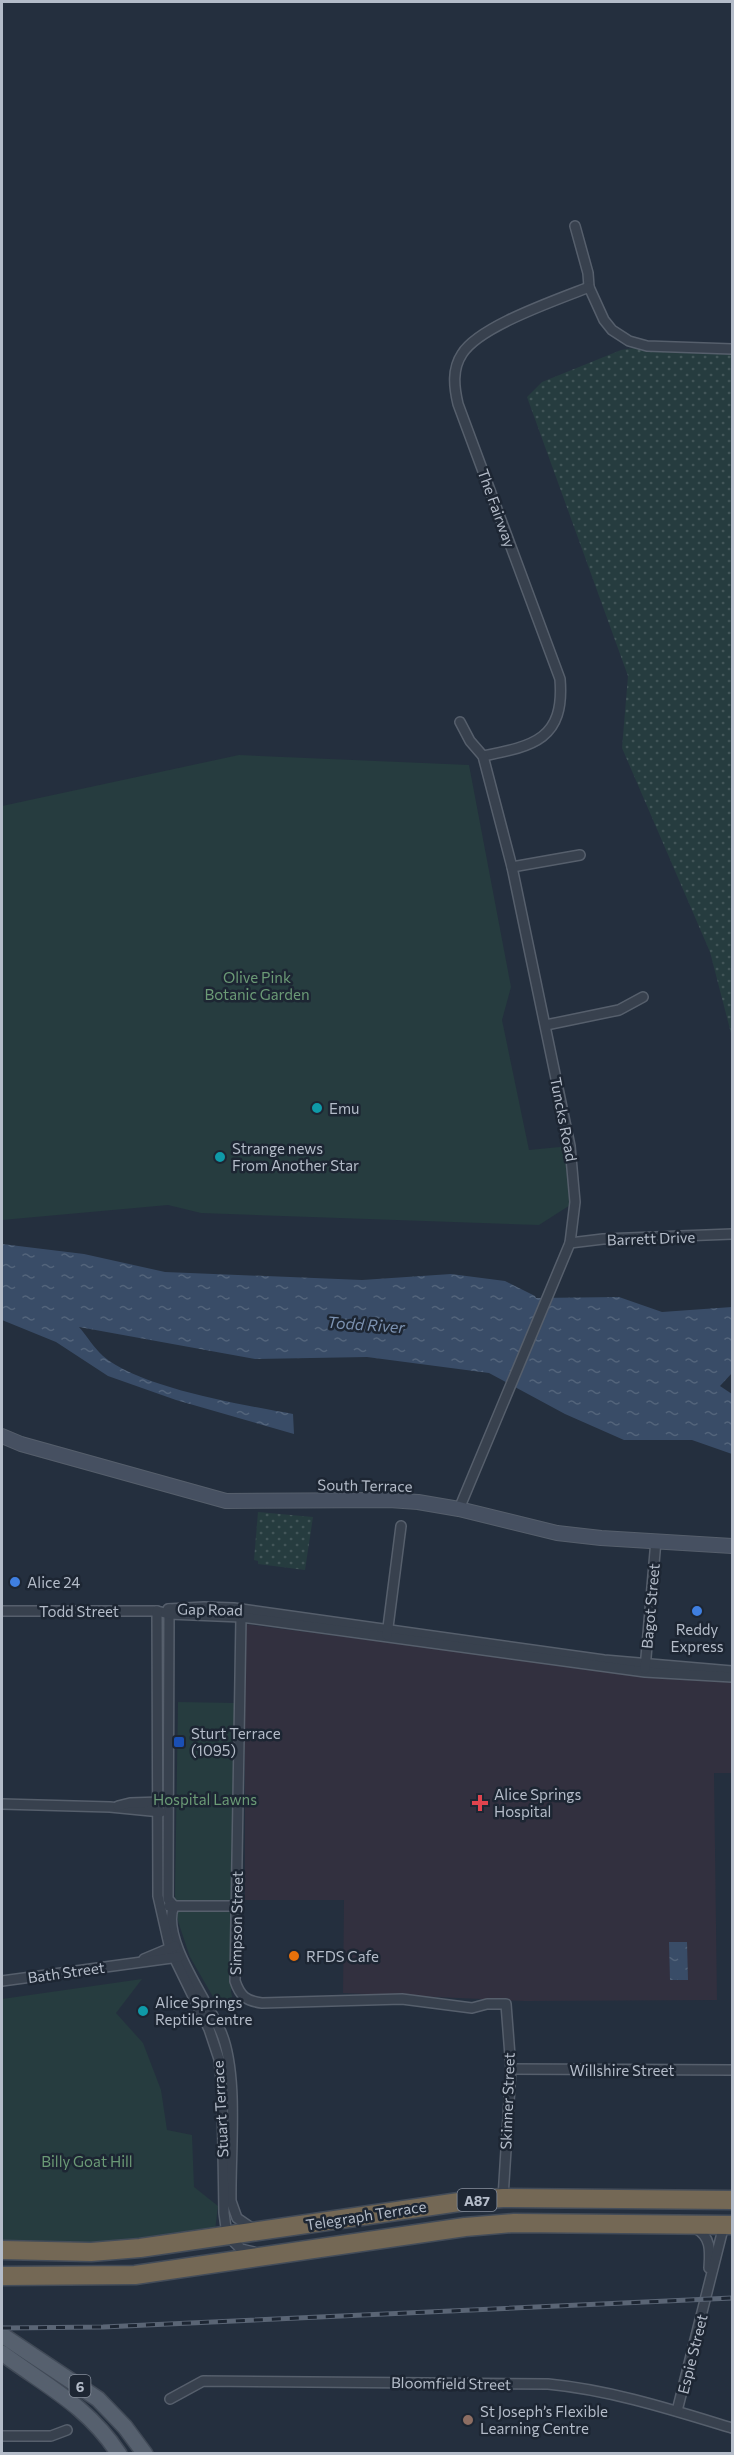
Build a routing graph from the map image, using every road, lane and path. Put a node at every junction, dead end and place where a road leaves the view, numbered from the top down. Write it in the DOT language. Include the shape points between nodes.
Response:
graph roads {
  1 [pos="575,226"];
  2 [pos="589,286"];
  3 [pos="732,349"];
  4 [pos="460,722"];
  5 [pos="483,756"];
  6 [pos="580,855"];
  7 [pos="512,867"];
  8 [pos="643,997"];
  9 [pos="546,1025"];
  10 [pos="732,1234"];
  11 [pos="570,1243"];
  12 [pos="2,1436"];
  13 [pos="459,1509"];
  14 [pos="401,1526"];
  15 [pos="656,1540"];
  16 [pos="732,1546"];
  17 [pos="2,1611"];
  18 [pos="157,1611"];
  19 [pos="169,1612"];
  20 [pos="241,1617"];
  21 [pos="387,1633"];
  22 [pos="645,1667"];
  23 [pos="732,1671"];
  24 [pos="732,1677"];
  25 [pos="2,1804"];
  26 [pos="162,1807"];
  27 [pos="160,1905"];
  28 [pos="174,1906"];
  29 [pos="236,1906"];
  30 [pos="176,1952"];
  31 [pos="2,1981"];
  32 [pos="506,2004"];
  33 [pos="511,2069"];
  34 [pos="732,2070"];
  35 [pos="503,2198"];
  36 [pos="731,2200"];
  37 [pos="685,2224"];
  38 [pos="728,2225"];
  39 [pos="259,2231"];
  40 [pos="227,2235"];
  41 [pos="387,2238"];
  42 [pos="2,2250"];
  43 [pos="2,2276"];
  44 [pos="105,2277"];
  45 [pos="2,2286"];
  46 [pos="706,2298"];
  47 [pos="3,2340"];
  48 [pos="170,2399"];
  49 [pos="677,2411"];
  50 [pos="732,2428"];
  51 [pos="67,2430"];
  52 [pos="2,2436"];
  53 [pos="119,2454"];
  54 [pos="145,2454"];
  1 -- 2 [label="street"];
  2 -- 3 [label="street" via="604,320 629,341 647,346"];
  2 -- 5 [label="street, The Fairway" via="490,330 471,342 456,368 458,404 560,679 560,710 555,722 524,747"];
  4 -- 5 [label="street, Tuncks Road"];
  5 -- 7 [label="street, Tuncks Road"];
  6 -- 7 [label="street"];
  7 -- 9 [label="street, Tuncks Road"];
  8 -- 9 [label="street" via="619,1010"];
  9 -- 11 [label="street, Tuncks Road" via="572,1162 575,1202"];
  10 -- 11 [label="street, Barrett Drive"];
  11 -- 13 [label="street, Tuncks Road"];
  12 -- 13 [label="street, South Terrace" via="226,1501 389,1500"];
  13 -- 15 [label="street, South Terrace" via="557,1533"];
  14 -- 21 [label="street"];
  15 -- 16 [label="street, South Terrace"];
  15 -- 22 [label="street, Bagot Street"];
  17 -- 18 [label="street, Todd Street"];
  18 -- 19 [label="street, Gap Road"];
  18 -- 26 [label="street, Stuart Terrace"];
  19 -- 20 [label="street, Gap Road"];
  19 -- 21 [label="street, Gap Road" via="234,1608"];
  19 -- 26 [label="street, Stuart Terrace"];
  20 -- 21 [label="street, Gap Road"];
  20 -- 29 [label="street, Simpson Street"];
  21 -- 22 [label="street, Gap Road"];
  22 -- 23 [label="street, Gap Road"];
  22 -- 24 [label="street, Gap Road"];
  25 -- 26 [label="street"];
  26 -- 27 [label="street, Stuart Terrace" via="157,1886"];
  26 -- 28 [label="street, Stuart Terrace" via="168,1899"];
  27 -- 28 [label="street"];
  27 -- 30 [label="street, Stuart Terrace"];
  28 -- 29 [label="street"];
  28 -- 30 [label="street, Stuart Terrace" via="170,1914"];
  29 -- 32 [label="street, Simpson Street" via="235,1981 239,1993 249,2002 402,1999 472,2007"];
  30 -- 31 [label="street, Bath Street" via="130,1963"];
  30 -- 39 [label="street, Stuart Terrace" via="221,2031 231,2076 232,2208 241,2222"];
  30 -- 40 [label="street, Stuart Terrace" via="219,2059"];
  32 -- 33 [label="street, Skinner Street"];
  33 -- 34 [label="street, Willshire Street"];
  33 -- 35 [label="street, Skinner Street"];
  35 -- 36 [label="highway, Telegraph Terrace / A87"];
  35 -- 39 [label="highway, Telegraph Terrace / A87" via="447,2202"];
  36 -- 38 [label="highway"];
  37 -- 38 [label="highway, Telegraph Terrace / A87"];
  37 -- 41 [label="highway, Telegraph Terrace / A87" via="514,2223"];
  37 -- 46 [label="street, Espie Street" via="701,2231 709,2243"];
  38 -- 46 [label="street, Espie Street"];
  39 -- 40 [label="highway, Telegraph Terrace / A87"];
  40 -- 41 [label="street" via="235,2245 252,2252"];
  40 -- 42 [label="highway, Telegraph Terrace / A87" via="113,2250"];
  41 -- 44 [label="highway, Telegraph Terrace / A87"];
  43 -- 44 [label="highway, Telegraph Terrace / A87"];
  44 -- 45 [label="main road"];
  46 -- 49 [label="street, Espie Street"];
  47 -- 53 [label="main road, 6" via="92,2420"];
  47 -- 54 [label="main road, 6" via="98,2399"];
  48 -- 49 [label="street, Bloomfield Street" via="203,2380 548,2384"];
  49 -- 50 [label="street, Bloomfield Street"];
  51 -- 52 [label="street" via="51,2436"];
}
